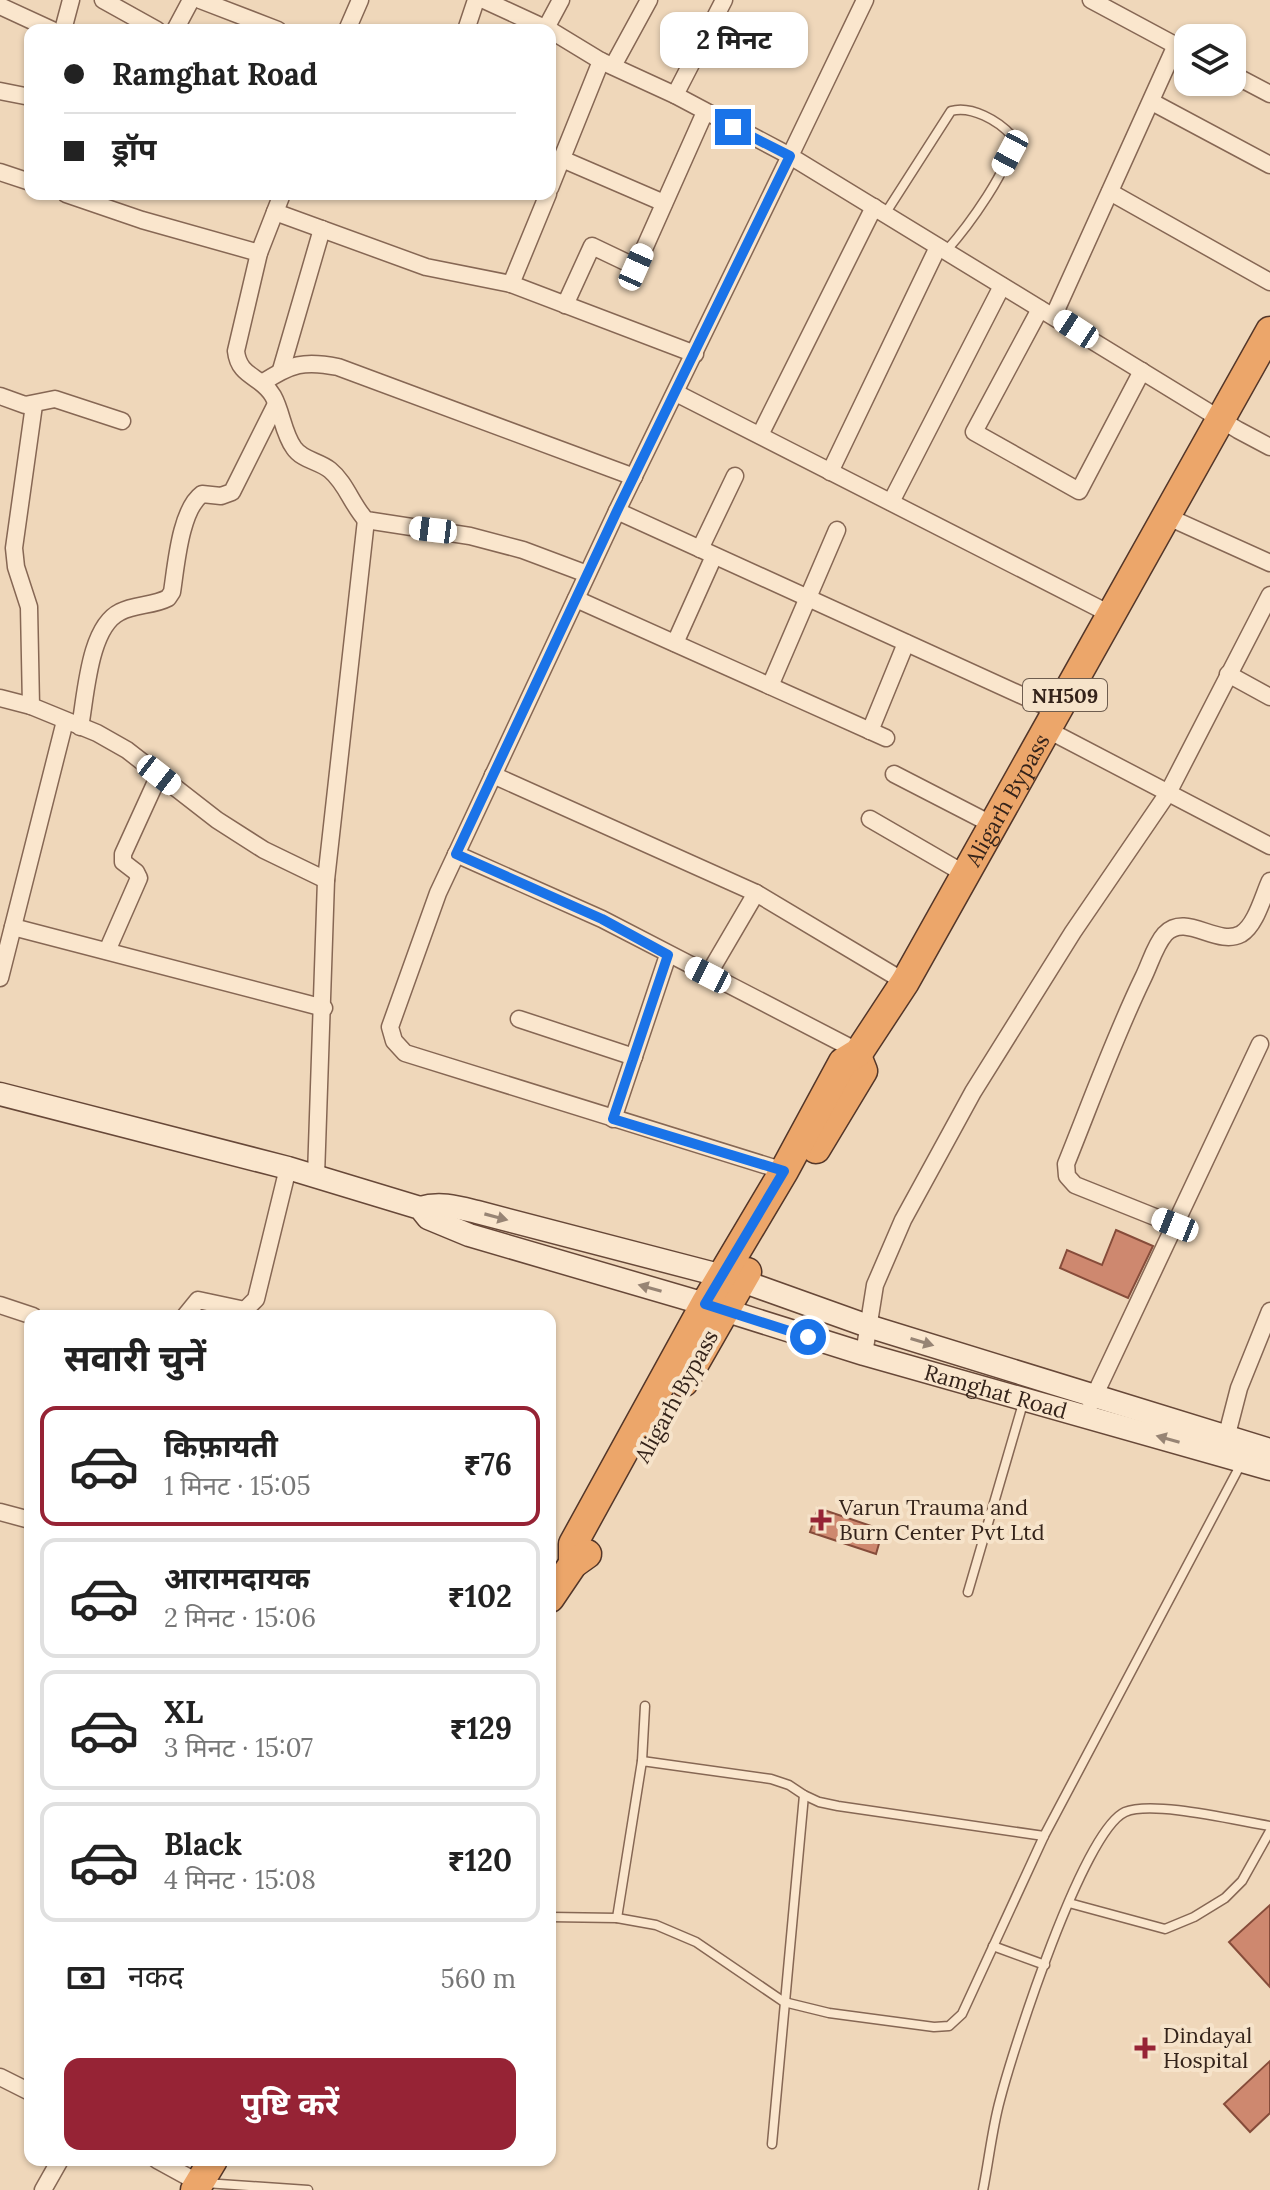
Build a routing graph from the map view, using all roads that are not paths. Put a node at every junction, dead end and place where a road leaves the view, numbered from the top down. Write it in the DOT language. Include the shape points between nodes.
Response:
graph roads {
  1 [pos="71,0"];
  2 [pos="103,0"];
  3 [pos="191,0"];
  4 [pos="200,0"];
  5 [pos="360,0"];
  6 [pos="476,0"];
  7 [pos="484,0"];
  8 [pos="561,0"];
  9 [pos="649,0"];
  10 [pos="724,0"];
  11 [pos="865,0"];
  12 [pos="1091,0"];
  13 [pos="0,6"];
  14 [pos="39,24"];
  15 [pos="64,24"];
  16 [pos="146,24"];
  17 [pos="178,24"];
  18 [pos="262,24"];
  19 [pos="350,24"];
  20 [pos="468,24"];
  21 [pos="535,24"];
  22 [pos="551,24"];
  23 [pos="556,35"];
  24 [pos="1174,44"];
  25 [pos="1174,62"];
  26 [pos="607,64"];
  27 [pos="1246,81"];
  28 [pos="0,91"];
  29 [pos="1270,94"];
  30 [pos="675,95"];
  31 [pos="24,96"];
  32 [pos="1152,102"];
  33 [pos="705,112"];
  34 [pos="790,156"];
  35 [pos="562,159"];
  36 [pos="1270,165"];
  37 [pos="0,172"];
  38 [pos="556,174"];
  39 [pos="24,180"];
  40 [pos="1110,192"];
  41 [pos="84,200"];
  42 [pos="280,200"];
  43 [pos="546,200"];
  44 [pos="664,203"];
  45 [pos="879,211"];
  46 [pos="275,212"];
  47 [pos="322,229"];
  48 [pos="942,249"];
  49 [pos="259,253"];
  50 [pos="1270,282"];
  51 [pos="511,284"];
  52 [pos="1002,286"];
  53 [pos="565,305"];
  54 [pos="1047,312"];
  55 [pos="1270,331"];
  56 [pos="695,354"];
  57 [pos="281,370"];
  58 [pos="1142,371"];
  59 [pos="262,383"];
  60 [pos="676,393"];
  61 [pos="0,396"];
  62 [pos="276,404"];
  63 [pos="34,405"];
  64 [pos="122,421"];
  65 [pos="1237,429"];
  66 [pos="760,435"];
  67 [pos="1270,447"];
  68 [pos="830,472"];
  69 [pos="735,476"];
  70 [pos="634,477"];
  71 [pos="891,502"];
  72 [pos="617,511"];
  73 [pos="1173,519"];
  74 [pos="366,520"];
  75 [pos="837,530"];
  76 [pos="707,552"];
  77 [pos="1270,563"];
  78 [pos="587,574"];
  79 [pos="1270,595"];
  80 [pos="808,598"];
  81 [pos="576,599"];
  82 [pos="1110,614"];
  83 [pos="675,643"];
  84 [pos="906,643"];
  85 [pos="1228,674"];
  86 [pos="770,686"];
  87 [pos="1270,697"];
  88 [pos="0,698"];
  89 [pos="31,706"];
  90 [pos="72,724"];
  91 [pos="1055,727"];
  92 [pos="894,774"];
  93 [pos="159,775"];
  94 [pos="493,775"];
  95 [pos="1168,793"];
  96 [pos="870,819"];
  97 [pos="993,825"];
  98 [pos="1270,846"];
  99 [pos="456,854"];
  100 [pos="965,874"];
  101 [pos="326,880"];
  102 [pos="1270,881"];
  103 [pos="756,893"];
  104 [pos="13,927"];
  105 [pos="107,951"];
  106 [pos="668,955"];
  107 [pos="708,975"];
  108 [pos="0,978"];
  109 [pos="905,982"];
  110 [pos="324,1008"];
  111 [pos="519,1019"];
  112 [pos="1260,1044"];
  113 [pos="858,1054"];
  114 [pos="634,1057"];
  115 [pos="0,1094"];
  116 [pos="613,1119"];
  117 [pos="288,1168"];
  118 [pos="784,1171"];
  119 [pos="316,1176"];
  120 [pos="420,1208"];
  121 [pos="1175,1225"];
  122 [pos="732,1279"];
  123 [pos="0,1305"];
  124 [pos="715,1307"];
  125 [pos="190,1310"];
  126 [pos="245,1310"];
  127 [pos="245,1310"];
  128 [pos="1270,1311"];
  129 [pos="24,1313"];
  130 [pos="868,1326"];
  131 [pos="864,1354"];
  132 [pos="1096,1394"];
  133 [pos="1024,1400"];
  134 [pos="1086,1415"];
  135 [pos="1270,1450"];
  136 [pos="1231,1451"];
  137 [pos="1270,1469"];
  138 [pos="0,1512"];
  139 [pos="24,1518"];
  140 [pos="556,1589"];
  141 [pos="968,1592"];
  142 [pos="645,1706"];
  143 [pos="642,1761"];
  144 [pos="804,1795"];
  145 [pos="1270,1829"];
  146 [pos="1044,1836"];
  147 [pos="1069,1903"];
  148 [pos="556,1917"];
  149 [pos="617,1918"];
  150 [pos="993,1946"];
  151 [pos="1045,1965"];
  152 [pos="784,2002"];
  153 [pos="0,2077"];
  154 [pos="24,2089"];
  155 [pos="772,2144"];
  156 [pos="57,2166"];
  157 [pos="172,2166"];
  158 [pos="202,2178"];
  159 [pos="43,2190"];
  160 [pos="308,2190"];
  161 [pos="983,2190"];
  1 -- 15 [label="street"];
  2 -- 16 [label="street"];
  3 -- 17 [label="street"];
  4 -- 18 [label="street"];
  5 -- 19 [label="street"];
  6 -- 20 [label="street"];
  7 -- 21 [label="street"];
  8 -- 22 [label="street"];
  9 -- 26 [label="street"];
  10 -- 30 [label="street"];
  11 -- 34 [label="street"];
  12 -- 24 [label="street"];
  13 -- 14 [label="street"];
  23 -- 26 [label="street"];
  25 -- 32 [label="street"];
  26 -- 30 [label="street"];
  26 -- 35 [label="street"];
  27 -- 29 [label="street"];
  28 -- 31 [label="street"];
  30 -- 33 [label="street"];
  32 -- 36 [label="street"];
  32 -- 40 [label="street"];
  33 -- 34 [label="street"];
  33 -- 44 [label="street"];
  34 -- 45 [label="street"];
  34 -- 56 [label="street"];
  35 -- 38 [label="street"];
  35 -- 44 [label="street"];
  37 -- 39 [label="street"];
  40 -- 50 [label="street"];
  40 -- 54 [label="street"];
  41 -- 49 [label="street"];
  42 -- 46 [label="street"];
  43 -- 51 [label="street"];
  44 -- 53 [label="street" via="636,267 592,246"];
  45 -- 48 [label="street"];
  45 -- 48 [label="lane" via="951,111 971,110 1006,129 1012,136 1010,153 973,219"];
  45 -- 66 [label="street"];
  46 -- 47 [label="street"];
  46 -- 49 [label="street"];
  47 -- 51 [label="street" via="426,267"];
  47 -- 57 [label="street"];
  48 -- 52 [label="street"];
  48 -- 68 [label="street"];
  49 -- 59 [label="street" via="236,351 244,372"];
  51 -- 53 [label="street"];
  52 -- 54 [label="street"];
  52 -- 71 [label="street"];
  53 -- 56 [label="street"];
  54 -- 58 [label="street"];
  54 -- 58 [label="street" via="974,432 1079,491"];
  55 -- 65 [label="highway, Aligarh Bypass / NH509"];
  56 -- 60 [label="street"];
  57 -- 59 [label="street"];
  57 -- 70 [label="street" via="297,364 338,367"];
  58 -- 65 [label="street"];
  59 -- 62 [label="street"];
  60 -- 66 [label="street"];
  60 -- 70 [label="street"];
  61 -- 63 [label="street"];
  62 -- 74 [label="street" via="297,452 329,469"];
  62 -- 90 [label="street" via="232,492 196,498 185,524 172,592 161,602 117,613 105,625"];
  63 -- 64 [label="street" via="55,399"];
  63 -- 89 [label="street" via="14,548 29,607"];
  65 -- 67 [label="street"];
  65 -- 73 [label="highway, Aligarh Bypass / NH509"];
  66 -- 68 [label="street"];
  68 -- 71 [label="street"];
  69 -- 76 [label="street"];
  70 -- 72 [label="street"];
  71 -- 82 [label="street"];
  72 -- 76 [label="street"];
  72 -- 78 [label="street"];
  73 -- 77 [label="street"];
  73 -- 82 [label="highway, Aligarh Bypass / NH509"];
  74 -- 78 [label="street" via="470,536"];
  74 -- 101 [label="street"];
  75 -- 80 [label="street"];
  76 -- 80 [label="street"];
  76 -- 83 [label="street"];
  78 -- 81 [label="street"];
  79 -- 85 [label="street"];
  80 -- 84 [label="street"];
  80 -- 86 [label="street"];
  81 -- 83 [label="street"];
  81 -- 94 [label="street"];
  82 -- 91 [label="highway, Aligarh Bypass / NH509"];
  83 -- 86 [label="street"];
  84 -- 86 [label="street" via="878,735"];
  84 -- 91 [label="street"];
  85 -- 87 [label="street"];
  85 -- 95 [label="street"];
  88 -- 89 [label="street"];
  89 -- 90 [label="street"];
  90 -- 93 [label="street" via="127,750"];
  90 -- 104 [label="street"];
  91 -- 95 [label="street" via="1082,749"];
  91 -- 97 [label="highway, Aligarh Bypass / NH509"];
  92 -- 97 [label="street"];
  93 -- 101 [label="street" via="264,850"];
  93 -- 105 [label="street" via="123,854 123,862 139,878"];
  94 -- 99 [label="street"];
  94 -- 103 [label="street"];
  95 -- 98 [label="street"];
  95 -- 130 [label="street" via="973,1092 903,1220 875,1285"];
  96 -- 100 [label="street"];
  97 -- 100 [label="highway, Aligarh Bypass / NH509"];
  99 -- 106 [label="street" via="602,919"];
  99 -- 116 [label="street" via="390,1027 394,1041 405,1053"];
  100 -- 109 [label="highway, Aligarh Bypass / NH509"];
  101 -- 110 [label="street"];
  102 -- 121 [label="street" via="1241,934 1226,937 1175,927 1165,934 1066,1164 1075,1185"];
  103 -- 107 [label="street"];
  103 -- 109 [label="street"];
  104 -- 105 [label="street"];
  104 -- 108 [label="street"];
  105 -- 110 [label="street"];
  106 -- 107 [label="street"];
  106 -- 114 [label="street"];
  107 -- 113 [label="street"];
  109 -- 113 [label="highway, Aligarh Bypass / NH509"];
  110 -- 119 [label="street"];
  111 -- 114 [label="street"];
  112 -- 121 [label="street"];
  113 -- 118 [label="highway, Aligarh Bypass / NH509" via="843,1062"];
  113 -- 122 [label="highway, Aligarh Bypass / NH509" via="863,1071"];
  114 -- 116 [label="street"];
  115 -- 117 [label="main road"];
  116 -- 118 [label="street"];
  117 -- 119 [label="main road"];
  117 -- 127 [label="street" via="256,1299"];
  118 -- 122 [label="highway, Aligarh Bypass / NH509"];
  119 -- 120 [label="main road"];
  120 -- 122 [label="main road, Ramghat Road, one-way" via="433,1204 466,1209"];
  124 -- 120 [label="main road, Ramghat Road, one-way" via="469,1235 428,1218"];
  121 -- 132 [label="street"];
  122 -- 124 [label="highway, Aligarh Bypass / NH509"];
  122 -- 130 [label="main road, Ramghat Road"];
  123 -- 129 [label="street"];
  124 -- 131 [label="main road, Ramghat Road"];
  124 -- 140 [label="highway, Aligarh Bypass / NH509" via="573,1544 573,1564"];
  125 -- 126 [label="street" via="198,1300"];
  128 -- 136 [label="street" via="1239,1388"];
  130 -- 131 [label="street"];
  130 -- 132 [label="main road, Ramghat Road, one-way"];
  131 -- 133 [label="main road, Ramghat Road"];
  132 -- 134 [label="street"];
  132 -- 136 [label="main road, Ramghat Road"];
  133 -- 134 [label="main road, Ramghat Road"];
  133 -- 141 [label="lane"];
  136 -- 134 [label="main road, Ramghat Road, one-way"];
  135 -- 136 [label="main road, Ramghat Road"];
  136 -- 137 [label="main road, Ramghat Road"];
  136 -- 146 [label="lane"];
  138 -- 139 [label="street"];
  142 -- 143 [label="lane"];
  143 -- 144 [label="lane" via="771,1779"];
  143 -- 149 [label="lane"];
  144 -- 146 [label="lane" via="838,1806"];
  144 -- 152 [label="lane"];
  145 -- 147 [label="lane" via="1242,1881 1225,1898 1165,1929"];
  145 -- 147 [label="lane" via="1152,1807 1124,1812 1098,1839"];
  146 -- 150 [label="lane"];
  147 -- 151 [label="lane"];
  148 -- 149 [label="lane"];
  149 -- 152 [label="lane" via="656,1925 696,1942"];
  150 -- 151 [label="lane"];
  150 -- 152 [label="lane" via="962,2014 949,2026 829,2013"];
  151 -- 161 [label="lane" via="999,2103"];
  152 -- 155 [label="lane"];
  153 -- 154 [label="street"];
  156 -- 159 [label="street"];
  157 -- 158 [label="street"];
  158 -- 160 [label="lane"];
}
